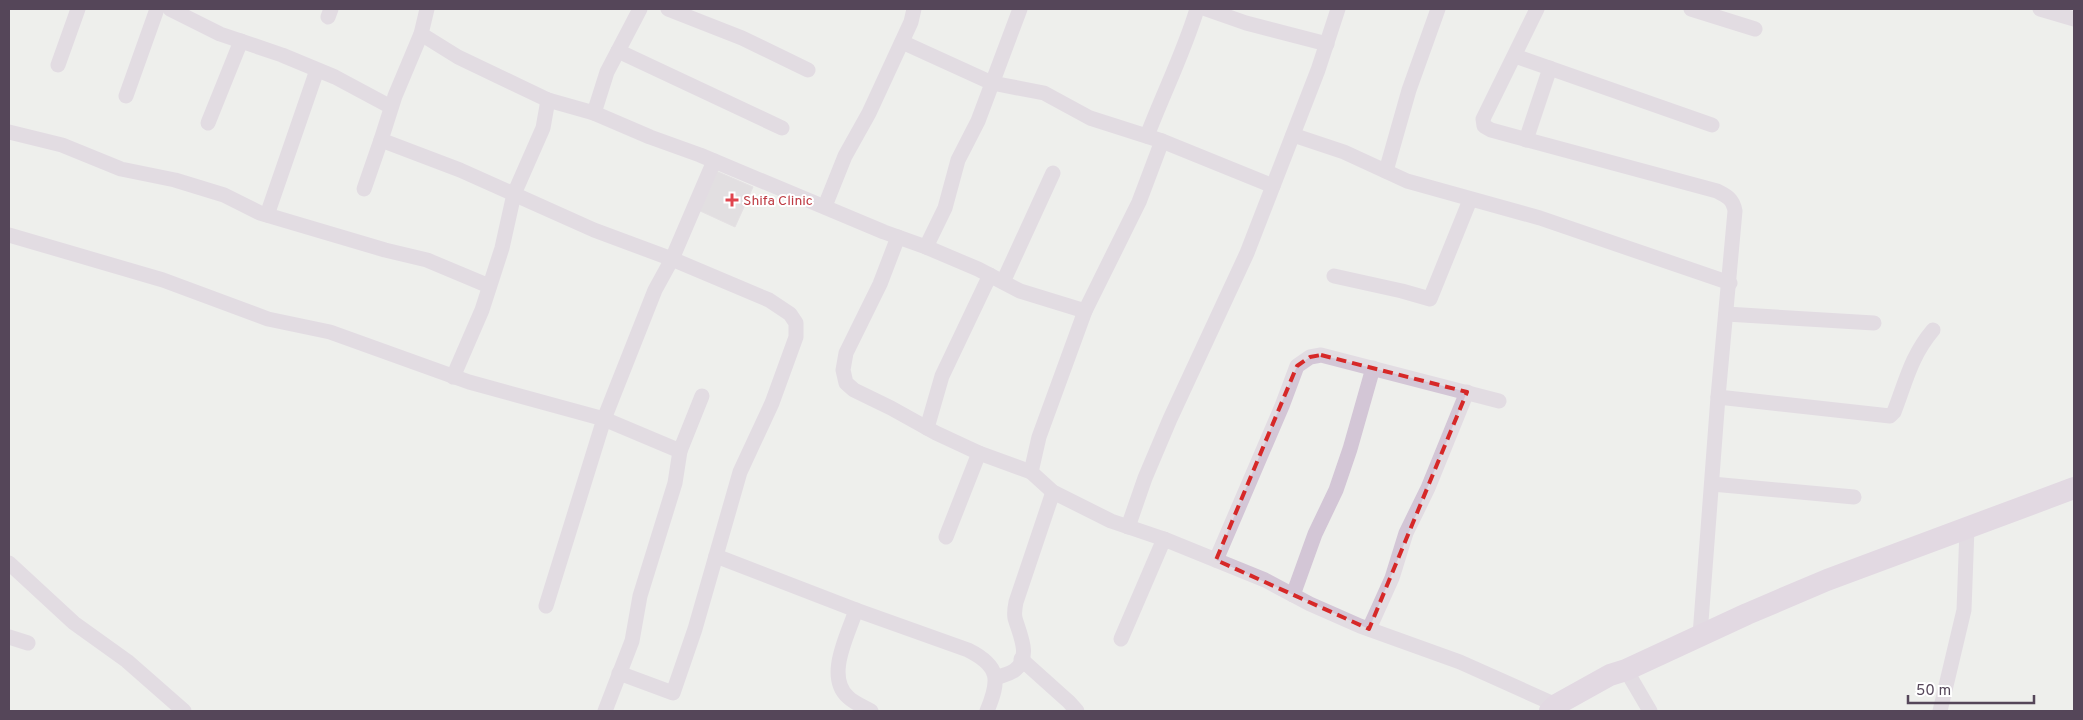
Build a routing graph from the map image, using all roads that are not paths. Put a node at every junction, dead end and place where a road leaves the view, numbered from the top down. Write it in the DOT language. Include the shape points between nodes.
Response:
graph roads {
  1 [pos="78,9"];
  2 [pos="157,9"];
  3 [pos="170,9"];
  4 [pos="427,9"];
  5 [pos="640,9"];
  6 [pos="668,9"];
  7 [pos="914,9"];
  8 [pos="1020,9"];
  9 [pos="1197,9"];
  10 [pos="1206,9"];
  11 [pos="1338,9"];
  12 [pos="1438,9"];
  13 [pos="1537,9"];
  14 [pos="1691,9"];
  15 [pos="2040,9"];
  16 [pos="2074,20"];
  17 [pos="1755,29"];
  18 [pos="421,34"];
  19 [pos="241,41"];
  20 [pos="902,42"];
  21 [pos="1327,44"];
  22 [pos="618,51"];
  23 [pos="1515,56"];
  24 [pos="58,65"];
  25 [pos="1550,68"];
  26 [pos="318,70"];
  27 [pos="808,70"];
  28 [pos="992,83"];
  29 [pos="126,96"];
  30 [pos="548,100"];
  31 [pos="392,107"];
  32 [pos="594,113"];
  33 [pos="208,123"];
  34 [pos="1712,125"];
  35 [pos="782,128"];
  36 [pos="9,132"];
  37 [pos="1293,135"];
  38 [pos="1154,139"];
  39 [pos="381,140"];
  40 [pos="1526,140"];
  41 [pos="714,161"];
  42 [pos="1386,172"];
  43 [pos="1053,173"];
  44 [pos="1273,186"];
  45 [pos="364,189"];
  46 [pos="514,194"];
  47 [pos="1470,200"];
  48 [pos="825,206"];
  49 [pos="267,215"];
  50 [pos="9,235"];
  51 [pos="898,237"];
  52 [pos="926,247"];
  53 [pos="672,259"];
  54 [pos="990,275"];
  55 [pos="1334,276"];
  56 [pos="1004,282"];
  57 [pos="1730,283"];
  58 [pos="490,286"];
  59 [pos="1085,311"];
  60 [pos="1726,314"];
  61 [pos="1874,323"];
  62 [pos="1933,330"];
  63 [pos="1373,368"];
  64 [pos="453,377"];
  65 [pos="1467,392"];
  66 [pos="702,396"];
  67 [pos="1718,397"];
  68 [pos="1499,401"];
  69 [pos="604,419"];
  70 [pos="927,428"];
  71 [pos="680,451"];
  72 [pos="979,453"];
  73 [pos="1031,472"];
  74 [pos="1712,484"];
  75 [pos="2074,488"];
  76 [pos="1053,492"];
  77 [pos="1854,497"];
  78 [pos="1128,527"];
  79 [pos="1966,528"];
  80 [pos="946,537"];
  81 [pos="1164,539"];
  82 [pos="716,556"];
  83 [pos="1216,560"];
  84 [pos="9,563"];
  85 [pos="1293,595"];
  86 [pos="546,606"];
  87 [pos="856,610"];
  88 [pos="1369,629"];
  89 [pos="1700,635"];
  90 [pos="9,636"];
  91 [pos="1121,639"];
  92 [pos="28,643"];
  93 [pos="1021,660"];
  94 [pos="1626,670"];
  95 [pos="619,673"];
  96 [pos="996,678"];
  97 [pos="845,705"];
  98 [pos="1553,708"];
  99 [pos="184,711"];
  100 [pos="605,711"];
  101 [pos="871,711"];
  102 [pos="987,711"];
  103 [pos="1077,711"];
  104 [pos="1650,711"];
  105 [pos="1940,711"];
  1 -- 24 [label="street"];
  2 -- 29 [label="street"];
  3 -- 19 [label="street"];
  4 -- 18 [label="street"];
  5 -- 22 [label="street"];
  6 -- 27 [label="street" via="742,38"];
  7 -- 20 [label="street"];
  8 -- 28 [label="street"];
  9 -- 38 [label="street" via="1164,92"];
  10 -- 21 [label="street" via="1246,24"];
  11 -- 21 [label="street"];
  12 -- 42 [label="street" via="1409,90"];
  13 -- 23 [label="street"];
  14 -- 17 [label="street"];
  15 -- 16 [label="street"];
  18 -- 30 [label="street" via="458,57"];
  18 -- 31 [label="street"];
  19 -- 26 [label="street"];
  19 -- 33 [label="street"];
  20 -- 28 [label="street"];
  20 -- 48 [label="street" via="870,113 845,156"];
  21 -- 37 [label="street"];
  22 -- 32 [label="street" via="607,72"];
  22 -- 35 [label="street"];
  23 -- 25 [label="street"];
  23 -- 40 [label="street" via="1484,119 1484,126"];
  25 -- 34 [label="street"];
  25 -- 40 [label="street"];
  26 -- 31 [label="street"];
  26 -- 49 [label="street"];
  28 -- 38 [label="street" via="1044,93 1090,118"];
  28 -- 52 [label="street" via="978,121 958,160 945,208"];
  30 -- 32 [label="street"];
  30 -- 46 [label="street" via="543,128"];
  31 -- 39 [label="street"];
  32 -- 41 [label="street"];
  36 -- 49 [label="street" via="62,145 121,169 175,180 224,195"];
  37 -- 42 [label="street" via="1344,152"];
  37 -- 44 [label="street"];
  38 -- 44 [label="street"];
  38 -- 59 [label="street" via="1139,202"];
  39 -- 45 [label="street"];
  39 -- 46 [label="street"];
  40 -- 57 [label="street" via="1727,196 1734,203 1735,211"];
  41 -- 48 [label="street"];
  41 -- 53 [label="street"];
  42 -- 47 [label="street"];
  43 -- 56 [label="street"];
  44 -- 78 [label="street" via="1247,253 1170,419"];
  46 -- 53 [label="street" via="594,230"];
  46 -- 58 [label="street"];
  47 -- 55 [label="street" via="1430,299"];
  47 -- 57 [label="street" via="1540,218"];
  48 -- 51 [label="street"];
  49 -- 58 [label="street" via="427,260"];
  50 -- 64 [label="street" via="163,280 268,320 330,332"];
  51 -- 52 [label="street"];
  51 -- 70 [label="street" via="880,284 846,353 843,370 846,383 854,390"];
  52 -- 54 [label="street"];
  53 -- 69 [label="street" via="654,290"];
  53 -- 82 [label="street" via="769,300 790,314 796,323 796,336 772,403 740,472"];
  54 -- 56 [label="street"];
  54 -- 70 [label="street" via="942,376"];
  56 -- 59 [label="street" via="1020,291"];
  57 -- 60 [label="street"];
  58 -- 64 [label="street"];
  59 -- 73 [label="street" via="1042,428"];
  60 -- 61 [label="street"];
  60 -- 67 [label="street"];
  62 -- 67 [label="street" via="1914,357 1890,416"];
  63 -- 65 [label="street"];
  63 -- 83 [label="street" via="1321,355 1310,357 1297,366"];
  63 -- 85 [label="street" via="1336,490 1314,534"];
  64 -- 69 [label="street"];
  65 -- 68 [label="street"];
  65 -- 88 [label="street"];
  66 -- 71 [label="street"];
  67 -- 74 [label="street"];
  69 -- 71 [label="street"];
  69 -- 86 [label="street"];
  70 -- 72 [label="street"];
  71 -- 95 [label="street" via="675,483 640,596 632,641"];
  72 -- 73 [label="street"];
  72 -- 80 [label="street"];
  73 -- 76 [label="street"];
  74 -- 77 [label="street"];
  74 -- 89 [label="street"];
  75 -- 79 [label="street"];
  76 -- 78 [label="street"];
  76 -- 93 [label="street" via="1016,602 1014,616 1023,638"];
  78 -- 81 [label="street"];
  79 -- 89 [label="street" via="1827,580"];
  79 -- 105 [label="street" via="1964,610"];
  81 -- 83 [label="street"];
  81 -- 91 [label="street"];
  82 -- 87 [label="street"];
  82 -- 95 [label="street" via="673,693"];
  83 -- 85 [label="street"];
  84 -- 99 [label="street" via="74,623 127,661"];
  85 -- 88 [label="street"];
  87 -- 96 [label="street" via="968,650 984,658"];
  87 -- 97 [label="street" via="838,676"];
  88 -- 98 [label="street" via="1460,662"];
  89 -- 94 [label="street"];
  90 -- 92 [label="street"];
  93 -- 96 [label="street" via="1016,670"];
  93 -- 103 [label="street"];
  94 -- 98 [label="street" via="1610,675"];
  94 -- 104 [label="street"];
  95 -- 100 [label="street"];
  96 -- 102 [label="street" via="996,690"];
  97 -- 101 [label="street"];
}
